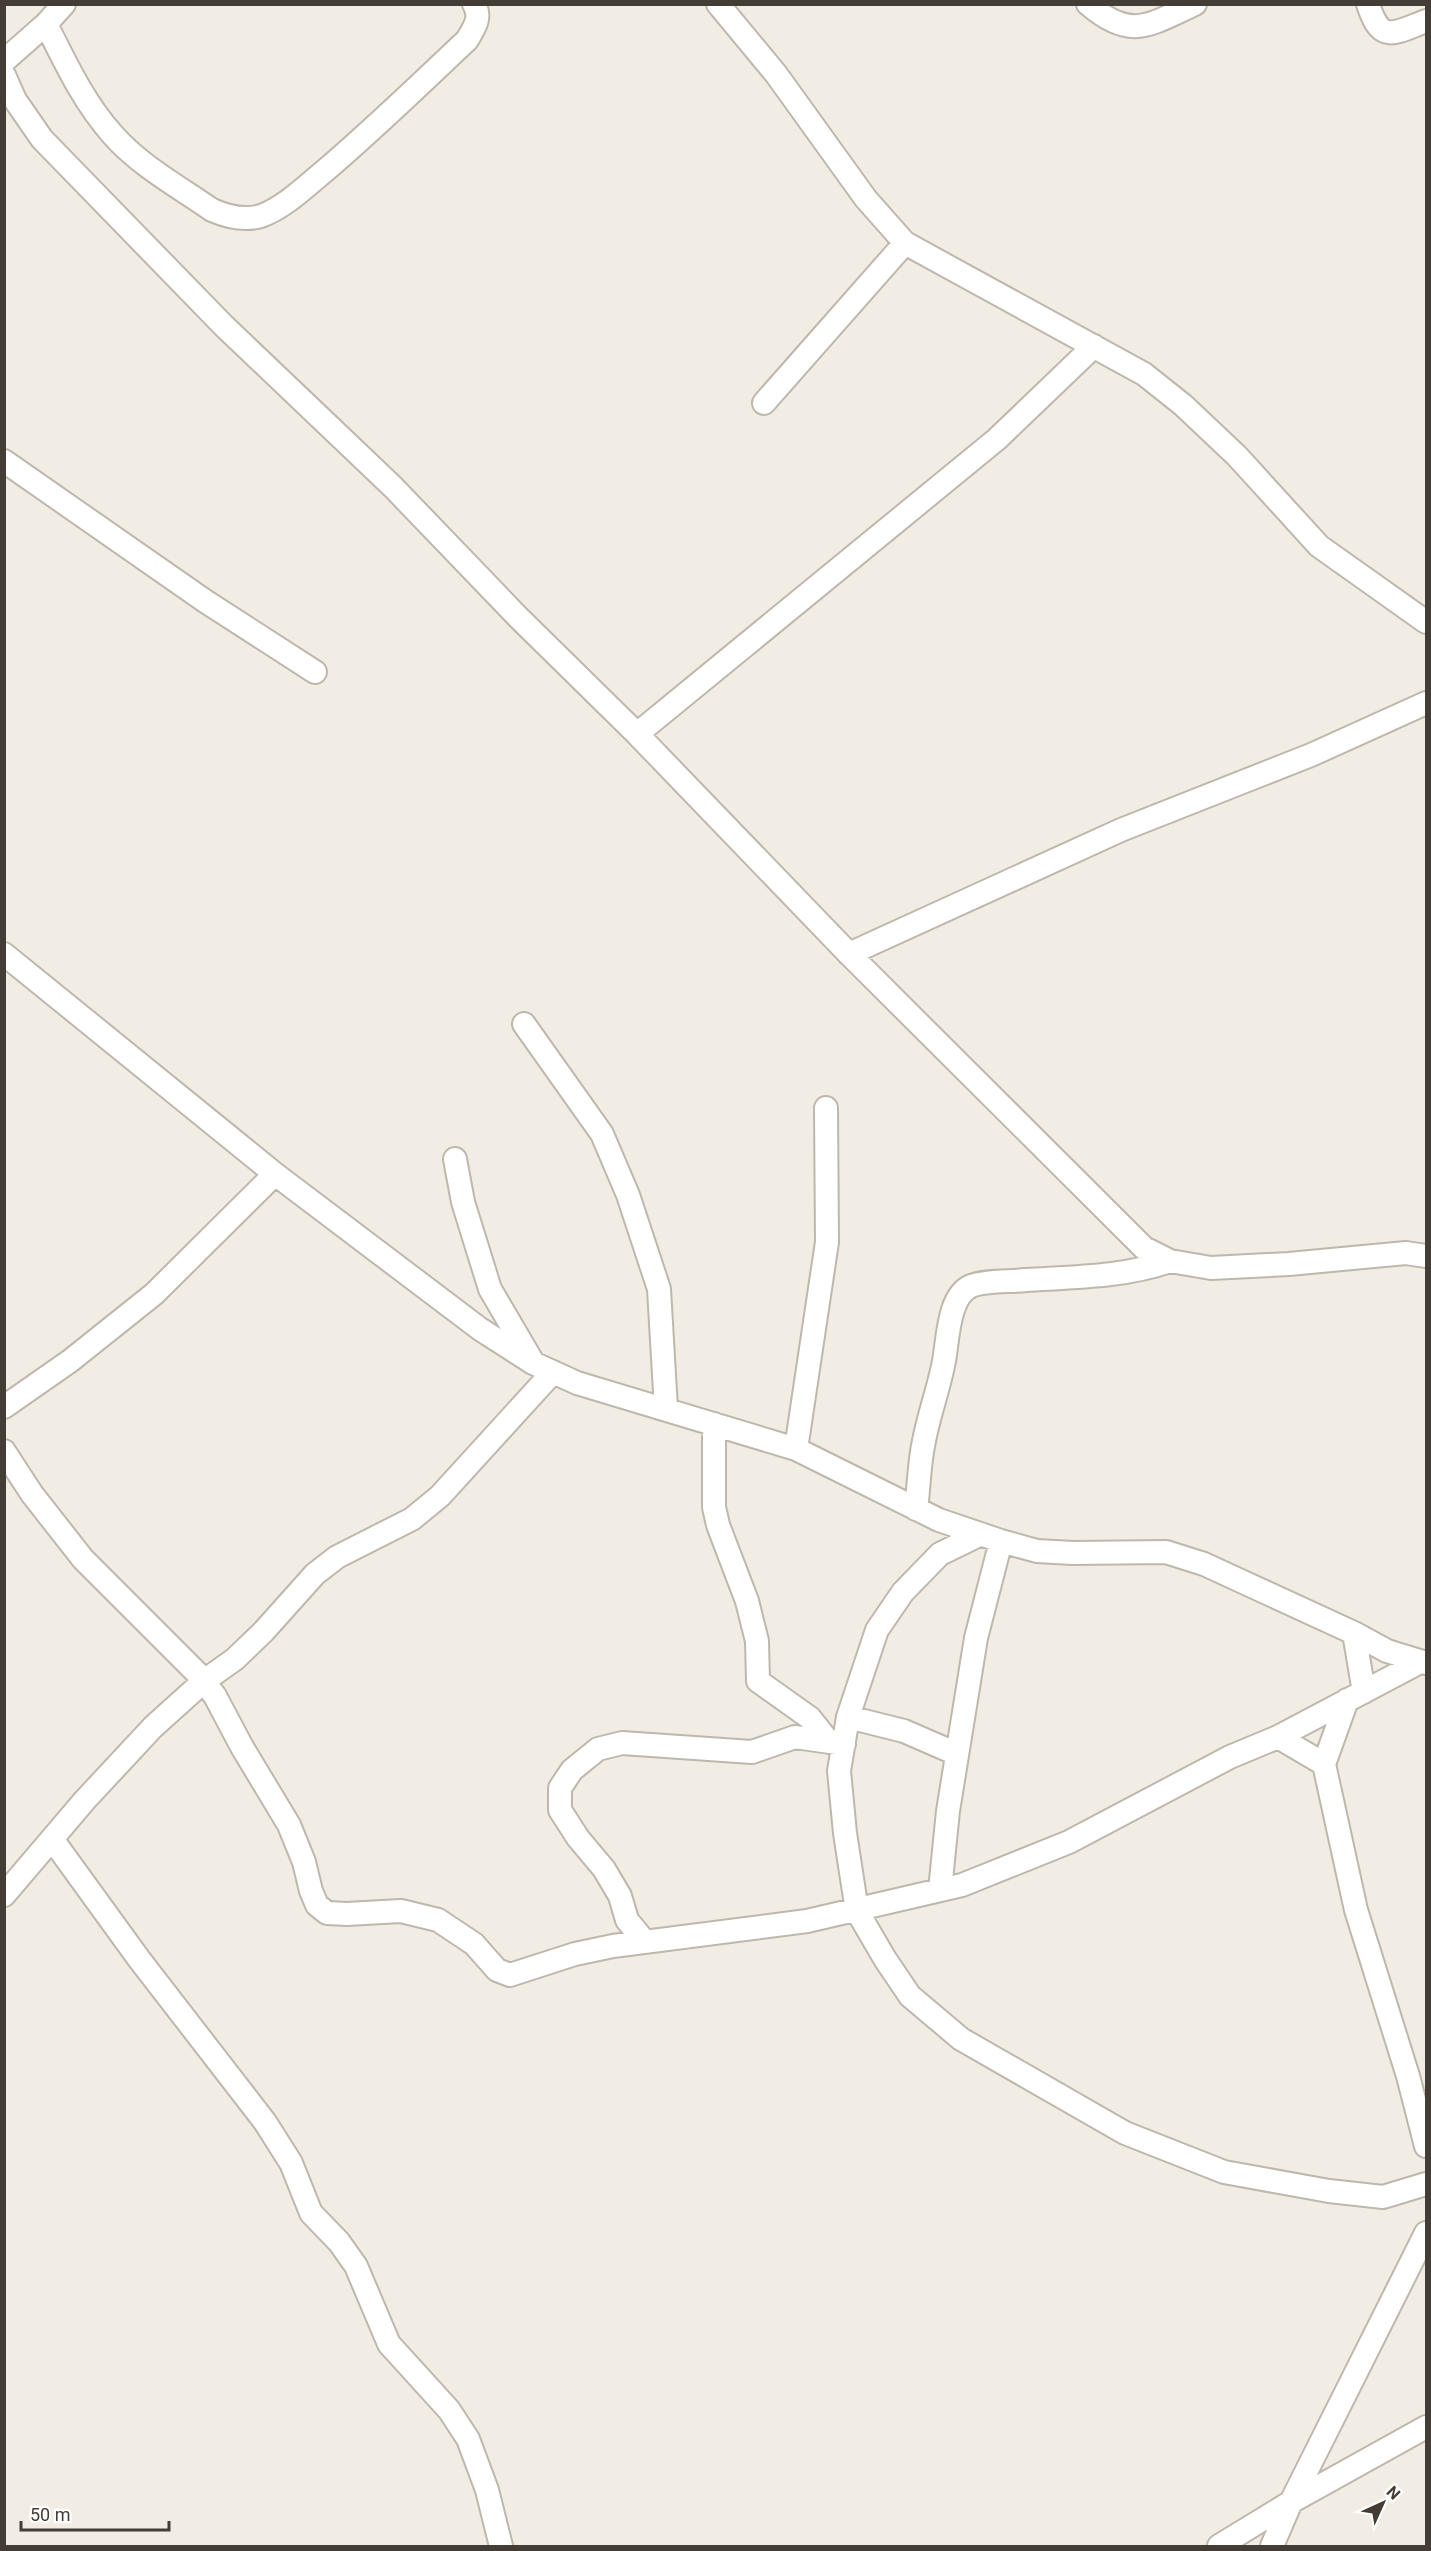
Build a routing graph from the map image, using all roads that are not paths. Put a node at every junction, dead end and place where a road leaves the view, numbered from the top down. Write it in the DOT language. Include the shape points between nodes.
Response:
graph roads {
  1 [pos="64,4"];
  2 [pos="474,4"];
  3 [pos="718,4"];
  4 [pos="1088,4"];
  5 [pos="1195,4"];
  6 [pos="1368,4"];
  7 [pos="1426,21"];
  8 [pos="46,24"];
  9 [pos="4,61"];
  10 [pos="4,75"];
  11 [pos="905,243"];
  12 [pos="1094,346"];
  13 [pos="764,403"];
  14 [pos="4,461"];
  15 [pos="1426,622"];
  16 [pos="315,672"];
  17 [pos="1426,703"];
  18 [pos="637,734"];
  19 [pos="4,954"];
  20 [pos="849,954"];
  21 [pos="524,1024"];
  22 [pos="826,1108"];
  23 [pos="455,1159"];
  24 [pos="275,1174"];
  25 [pos="1426,1256"];
  26 [pos="1170,1261"];
  27 [pos="543,1368"];
  28 [pos="4,1407"];
  29 [pos="666,1408"];
  30 [pos="714,1424"];
  31 [pos="796,1449"];
  32 [pos="4,1451"];
  33 [pos="916,1509"];
  34 [pos="939,1520"];
  35 [pos="991,1538"];
  36 [pos="940,1554"];
  37 [pos="1354,1633"];
  38 [pos="1423,1663"];
  39 [pos="204,1681"];
  40 [pos="1356,1696"];
  41 [pos="848,1717"];
  42 [pos="1278,1737"];
  43 [pos="836,1743"];
  44 [pos="957,1754"];
  45 [pos="1324,1764"];
  46 [pos="52,1839"];
  47 [pos="940,1890"];
  48 [pos="5,1893"];
  49 [pos="857,1911"];
  50 [pos="627,1920"];
  51 [pos="645,1942"];
  52 [pos="613,1946"];
  53 [pos="1426,2146"];
  54 [pos="1426,2181"];
  55 [pos="1426,2232"];
  56 [pos="1426,2427"];
  57 [pos="1291,2502"];
  58 [pos="501,2547"];
  59 [pos="1219,2547"];
  60 [pos="1272,2547"];
  1 -- 8 [label="street"];
  2 -- 8 [label="street" via="478,23 467,40 311,182 276,209 246,219 212,210 113,135 88,100"];
  3 -- 11 [label="street" via="776,74 866,199"];
  4 -- 5 [label="street" via="1117,25 1132,28"];
  6 -- 7 [label="street" via="1373,21 1385,33 1393,34"];
  8 -- 9 [label="street"];
  10 -- 18 [label="street" via="15,100 42,139 224,327 393,487"];
  11 -- 12 [label="street"];
  11 -- 13 [label="street"];
  12 -- 15 [label="street" via="1144,374 1183,405 1237,456 1319,546"];
  12 -- 18 [label="street" via="997,439"];
  14 -- 16 [label="street" via="205,601"];
  17 -- 20 [label="street" via="1311,755 1120,830"];
  18 -- 20 [label="street"];
  19 -- 24 [label="street"];
  20 -- 26 [label="street" via="1144,1248"];
  21 -- 29 [label="street" via="602,1134 628,1195 659,1289"];
  22 -- 31 [label="street" via="827,1242"];
  23 -- 27 [label="street" via="463,1202 490,1289"];
  24 -- 27 [label="street" via="480,1329"];
  24 -- 28 [label="street" via="154,1294"];
  25 -- 26 [label="street" via="1407,1253 1211,1268"];
  26 -- 33 [label="street" via="1128,1273 995,1283 964,1291 950,1320 933,1395"];
  27 -- 29 [label="street" via="577,1383"];
  27 -- 39 [label="street" via="440,1496 412,1519 337,1557 315,1574 235,1659"];
  29 -- 30 [label="street"];
  30 -- 31 [label="street"];
  30 -- 43 [label="street" via="714,1507 747,1601 757,1641 758,1681 810,1718"];
  31 -- 33 [label="street"];
  32 -- 39 [label="street" via="83,1559"];
  33 -- 34 [label="street"];
  34 -- 35 [label="street"];
  34 -- 36 [label="street"];
  35 -- 36 [label="street"];
  35 -- 37 [label="street" via="1037,1551 1166,1552 1204,1564"];
  35 -- 44 [label="street"];
  36 -- 41 [label="street" via="903,1592 877,1630"];
  37 -- 38 [label="street" via="1387,1652"];
  37 -- 40 [label="street"];
  38 -- 40 [label="street"];
  39 -- 46 [label="street" via="153,1727"];
  39 -- 52 [label="street" via="289,1825 316,1905 327,1913 401,1911 438,1920 474,1944 497,1970 510,1976"];
  40 -- 42 [label="street"];
  40 -- 45 [label="street"];
  41 -- 43 [label="street"];
  41 -- 44 [label="street" via="904,1731"];
  42 -- 45 [label="street"];
  42 -- 47 [label="street" via="1230,1757 1069,1842"];
  43 -- 49 [label="street"];
  43 -- 50 [label="street" via="795,1737 752,1752 622,1743 598,1749 572,1770 560,1788 560,1810 604,1869 620,1896"];
  44 -- 47 [label="street"];
  45 -- 53 [label="street" via="1356,1910"];
  46 -- 48 [label="street"];
  46 -- 58 [label="street" via="265,2122 291,2163 310,2213 356,2266 389,2344 449,2410 468,2439 487,2490"];
  47 -- 49 [label="street"];
  49 -- 51 [label="street"];
  49 -- 54 [label="street" via="910,1996 961,2039 1125,2133 1224,2172 1329,2191 1383,2197"];
  50 -- 51 [label="street"];
  50 -- 52 [label="street"];
  51 -- 52 [label="street"];
  55 -- 57 [label="street"];
  56 -- 57 [label="street"];
  57 -- 59 [label="street"];
  57 -- 60 [label="street"];
}
